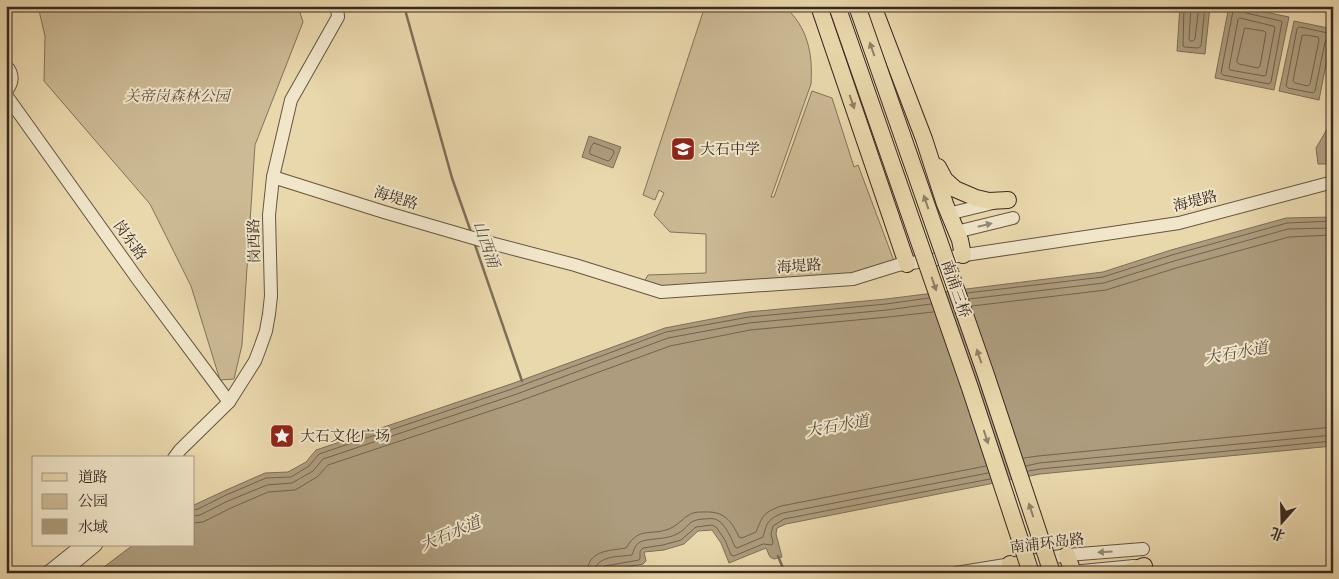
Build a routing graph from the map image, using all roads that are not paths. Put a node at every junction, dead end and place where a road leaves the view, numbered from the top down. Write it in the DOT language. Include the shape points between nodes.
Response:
graph roads {
  1 [pos="337,6"];
  2 [pos="819,6"];
  3 [pos="837,6"];
  4 [pos="857,6"];
  5 [pos="872,6"];
  6 [pos="6,66"];
  7 [pos="6,92"];
  8 [pos="6,95"];
  9 [pos="917,122"];
  10 [pos="864,137"];
  11 [pos="924,139"];
  12 [pos="273,177"];
  13 [pos="1333,182"];
  14 [pos="1008,200"];
  15 [pos="1013,218"];
  16 [pos="952,223"];
  17 [pos="896,234"];
  18 [pos="964,255"];
  19 [pos="907,264"];
  20 [pos="230,402"];
  21 [pos="176,456"];
  22 [pos="81,546"];
  23 [pos="95,546"];
  24 [pos="1067,555"];
  25 [pos="1144,558"];
  26 [pos="1012,568"];
  27 [pos="1069,572"];
  28 [pos="48,573"];
  29 [pos="62,573"];
  30 [pos="956,573"];
  31 [pos="1031,573"];
  32 [pos="1052,573"];
  33 [pos="1125,573"];
  1 -- 12 [label="street, 岗西路" via="338,17 291,100"];
  2 -- 10 [label="main road, one-way"];
  3 -- 31 [label="main road, 南浦三桥, one-way, bridge"];
  32 -- 4 [label="main road, 南浦三桥, one-way, bridge"];
  5 -- 9 [label="main road"];
  6 -- 7 [label="street" via="12,81"];
  8 -- 20 [label="street, 岗东路"];
  9 -- 10 [label="main road" via="899,134 875,139"];
  9 -- 11 [label="main road"];
  10 -- 17 [label="main road"];
  11 -- 14 [label="main road" via="945,180 955,189 976,198"];
  11 -- 16 [label="main road"];
  12 -- 19 [label="street, 海堤路" via="661,292 853,279"];
  12 -- 20 [label="street, 岗西路" via="266,331 255,361"];
  13 -- 18 [label="street, 海堤路" via="1179,223"];
  14 -- 16 [label="street" via="956,212"];
  16 -- 15 [label="street, one-way"];
  16 -- 17 [label="main road" via="938,243 928,245 906,244"];
  16 -- 18 [label="main road"];
  17 -- 19 [label="main road"];
  18 -- 19 [label="street, 海堤路"];
  20 -- 21 [label="street, 岗西路"];
  22 -- 28 [label="street"];
  23 -- 29 [label="street"];
  25 -- 24 [label="street, 南浦环岛路, one-way"];
  24 -- 26 [label="street, 南浦环岛路"];
  24 -- 27 [label="main road"];
  25 -- 27 [label="street, 南浦环岛路"];
  25 -- 33 [label="main road"];
  26 -- 30 [label="street, 南浦环岛路"];
}
